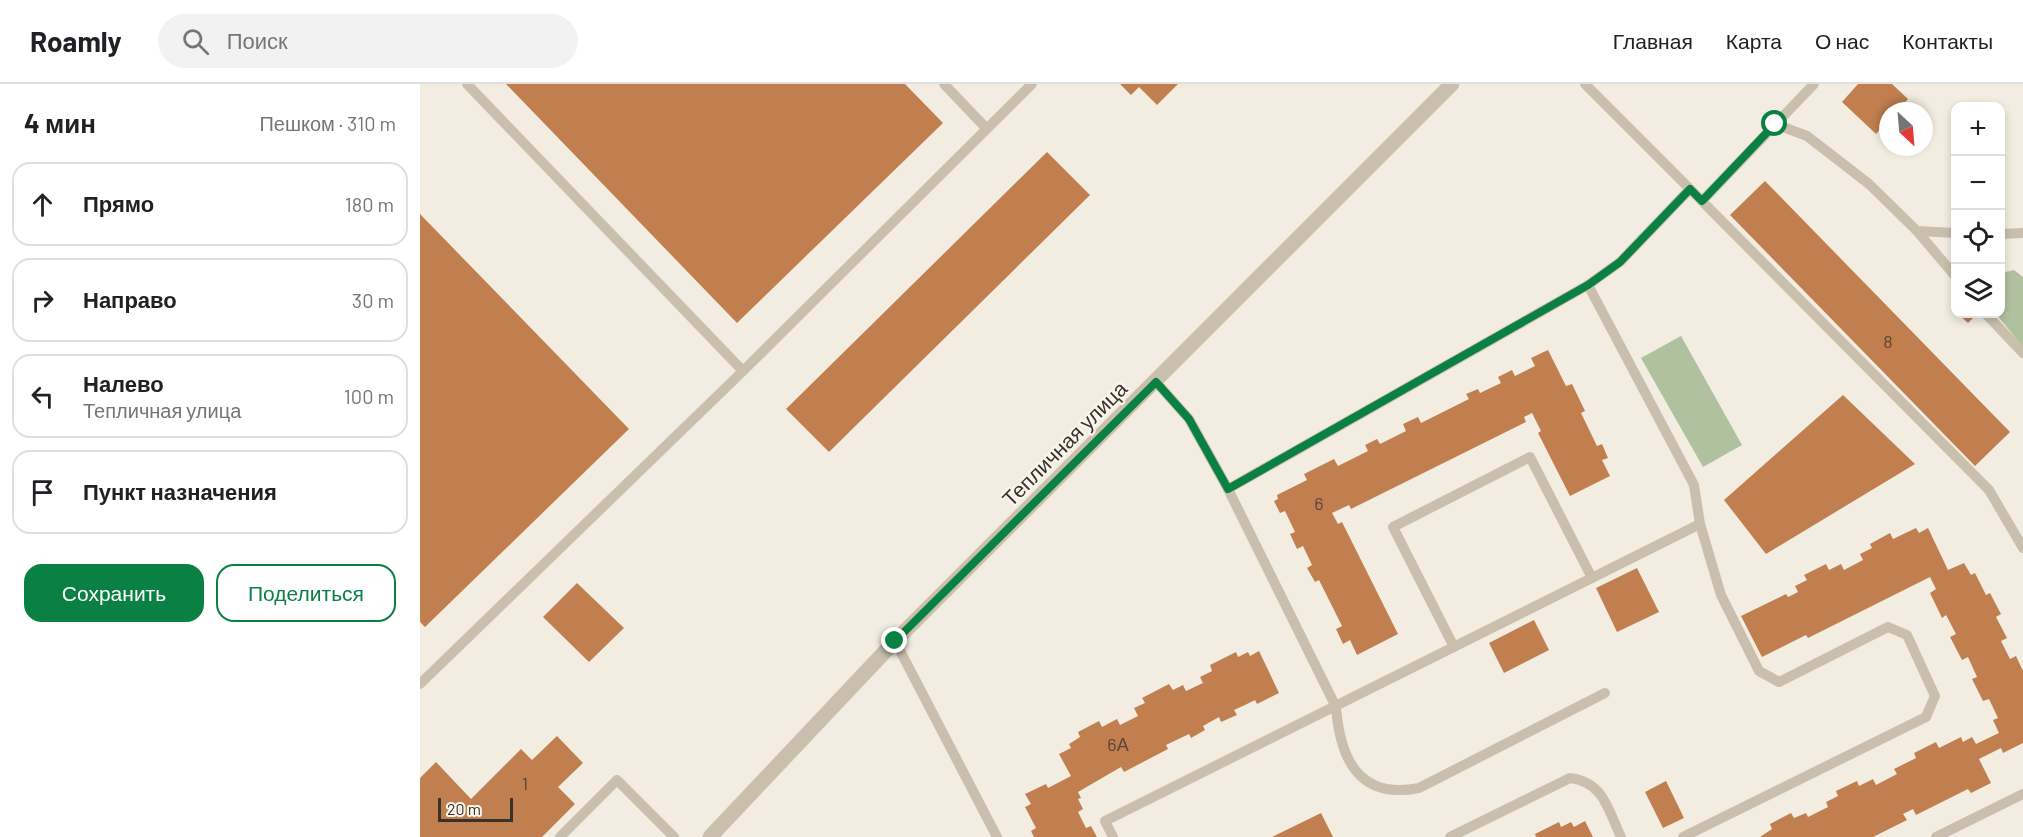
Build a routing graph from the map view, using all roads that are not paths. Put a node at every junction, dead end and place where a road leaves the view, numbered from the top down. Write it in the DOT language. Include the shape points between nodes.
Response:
graph roads {
  1 [pos="466,84"];
  2 [pos="944,84"];
  3 [pos="1032,84"];
  4 [pos="1452,84"];
  5 [pos="1586,84"];
  6 [pos="1814,84"];
  7 [pos="1775,124"];
  8 [pos="986,128"];
  9 [pos="1690,189"];
  10 [pos="1702,201"];
  11 [pos="1917,231"];
  12 [pos="1951,233"];
  13 [pos="2023,233"];
  14 [pos="2005,234"];
  15 [pos="1951,271"];
  16 [pos="1588,285"];
  17 [pos="1990,318"];
  18 [pos="2023,353"];
  19 [pos="743,371"];
  20 [pos="1156,382"];
  21 [pos="1228,489"];
  22 [pos="1700,524"];
  23 [pos="2023,548"];
  24 [pos="1592,578"];
  25 [pos="895,641"];
  26 [pos="1454,647"];
  27 [pos="420,684"];
  28 [pos="1605,693"];
  29 [pos="1336,707"];
  30 [pos="2023,794"];
  31 [pos="560,837"];
  32 [pos="674,837"];
  33 [pos="710,837"];
  34 [pos="997,837"];
  35 [pos="1113,837"];
  36 [pos="1450,837"];
  37 [pos="1622,837"];
  38 [pos="1683,837"];
  39 [pos="1936,837"];
  1 -- 19 [label="lane"];
  2 -- 8 [label="lane"];
  3 -- 8 [label="lane"];
  4 -- 20 [label="street, Тепличная улица"];
  5 -- 9 [label="lane"];
  6 -- 7 [label="lane"];
  7 -- 10 [label="lane"];
  7 -- 11 [label="lane" via="1807,135 1869,184"];
  8 -- 19 [label="lane"];
  9 -- 10 [label="lane"];
  9 -- 16 [label="lane" via="1620,262"];
  10 -- 23 [label="lane" via="1989,490"];
  11 -- 12 [label="lane"];
  11 -- 15 [label="lane"];
  13 -- 14 [label="lane"];
  16 -- 21 [label="lane"];
  16 -- 22 [label="lane" via="1694,485"];
  17 -- 18 [label="lane"];
  19 -- 27 [label="lane"];
  20 -- 21 [label="lane" via="1189,419"];
  20 -- 25 [label="street, Тепличная улица"];
  21 -- 29 [label="lane"];
  22 -- 24 [label="lane"];
  22 -- 38 [label="lane" via="1721,595 1759,671 1779,682 1888,627 1907,635 1935,696 1926,717"];
  24 -- 26 [label="lane"];
  24 -- 26 [label="lane" via="1530,457 1393,527"];
  25 -- 33 [label="street, Тепличная улица"];
  25 -- 34 [label="lane"];
  26 -- 29 [label="lane"];
  28 -- 29 [label="lane" via="1419,789 1397,793 1362,779 1345,754"];
  29 -- 35 [label="lane" via="1105,821"];
  30 -- 39 [label="lane"];
  31 -- 32 [label="lane" via="617,780"];
  36 -- 37 [label="lane" via="1570,778 1586,780 1598,789"];
}
